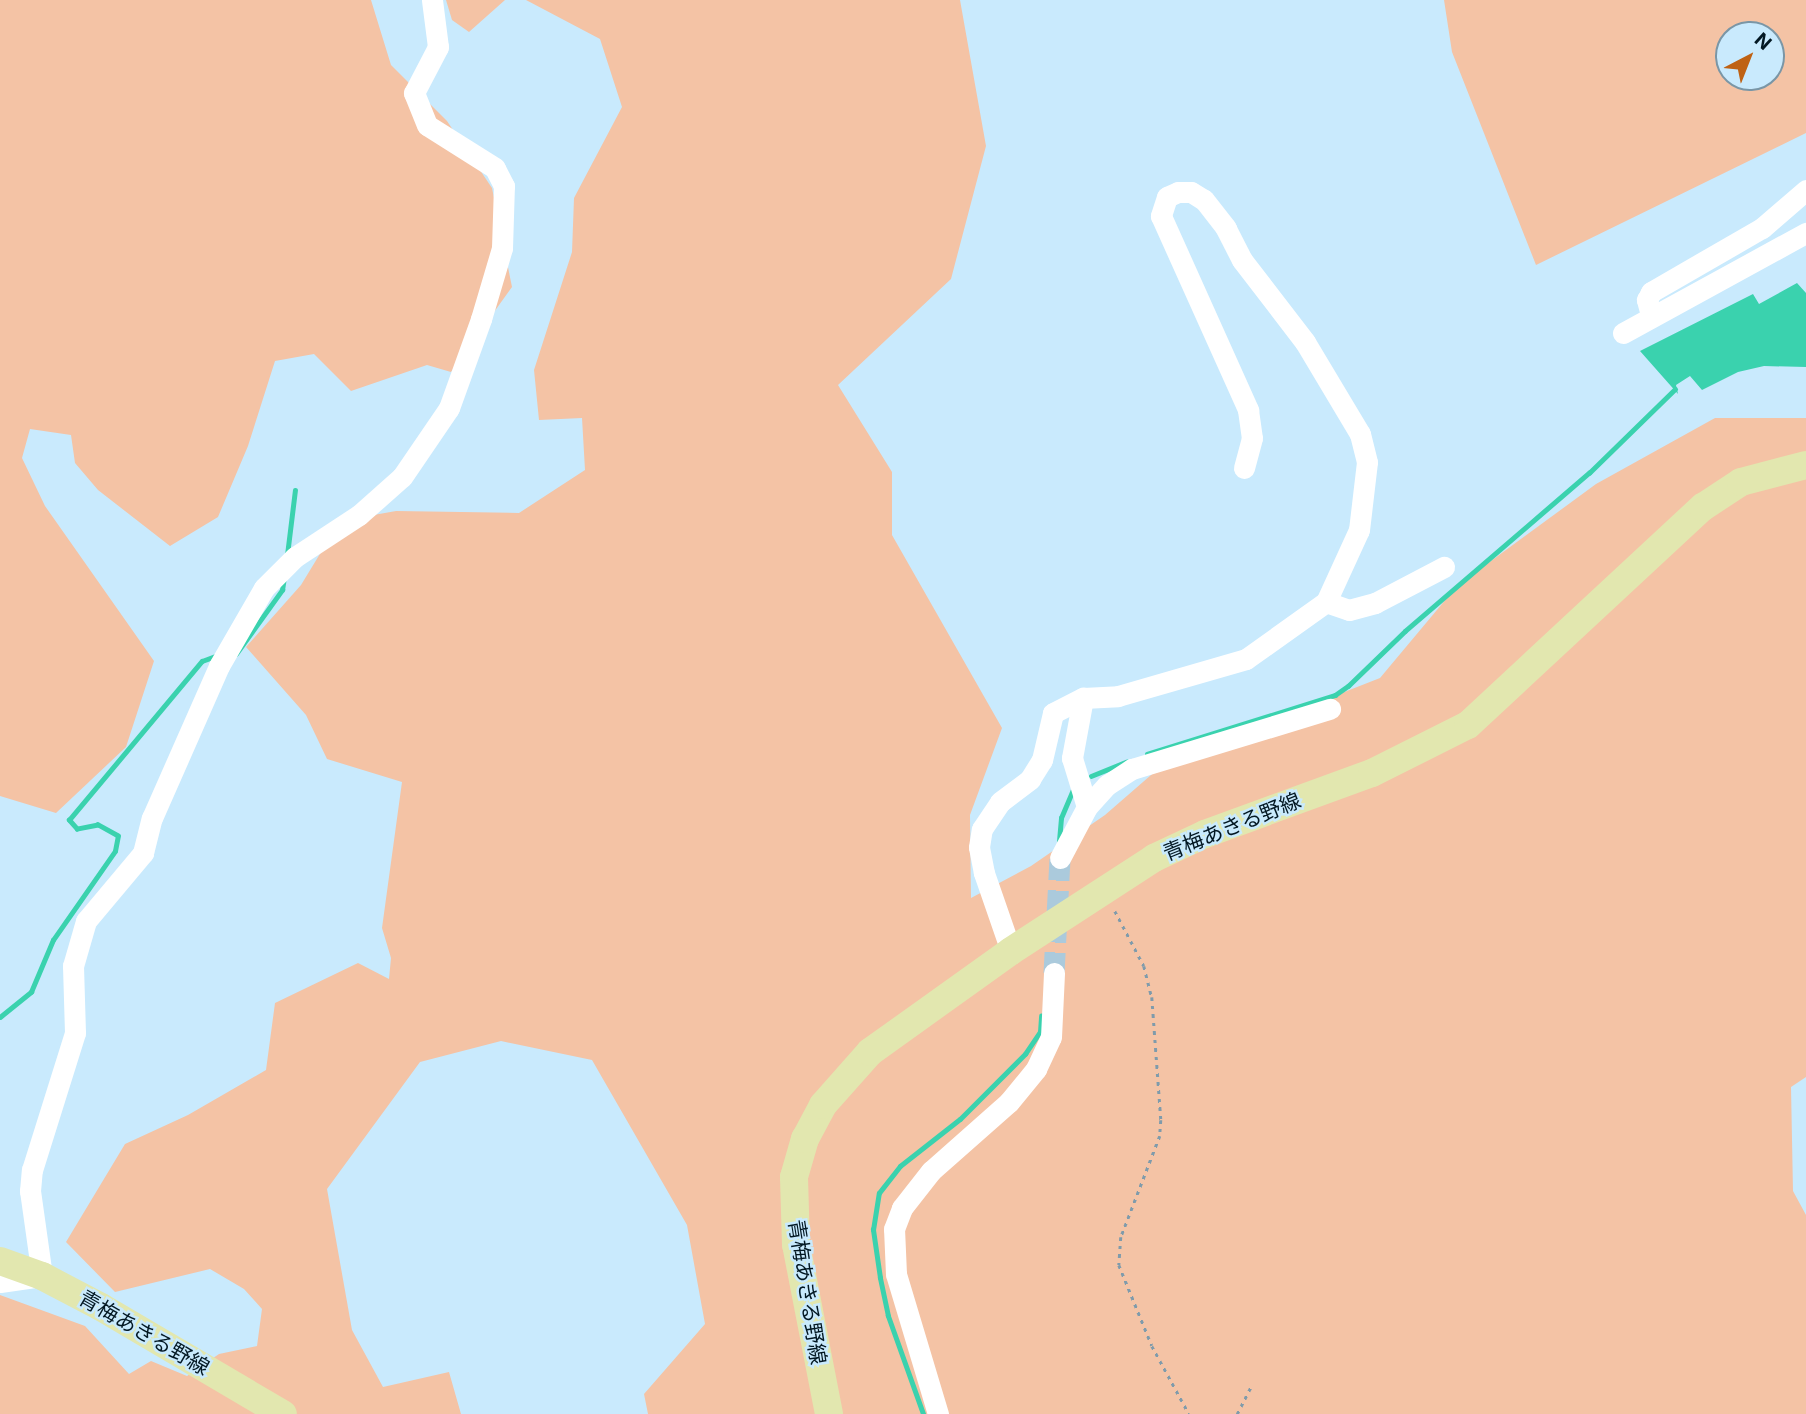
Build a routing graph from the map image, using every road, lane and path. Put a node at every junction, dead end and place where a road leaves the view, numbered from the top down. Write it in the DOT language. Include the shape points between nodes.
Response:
graph roads {
  1 [pos="432,0"];
  2 [pos="1806,190"];
  3 [pos="1806,233"];
  4 [pos="1651,315"];
  5 [pos="1623,332"];
  6 [pos="1806,465"];
  7 [pos="1244,468"];
  8 [pos="1444,567"];
  9 [pos="1326,602"];
  10 [pos="1083,698"];
  11 [pos="1330,709"];
  12 [pos="1087,807"];
  13 [pos="1060,858"];
  14 [pos="1103,890"];
  15 [pos="1011,951"];
  16 [pos="1054,973"];
  17 [pos="0,1261"];
  18 [pos="42,1276"];
  19 [pos="0,1282"];
  20 [pos="1251,1386"];
  21 [pos="283,1414"];
  22 [pos="829,1414"];
  23 [pos="938,1414"];
  24 [pos="1189,1414"];
  25 [pos="1237,1414"];
  1 -- 18 [label="street" via="438,47 414,93 427,125 495,168 506,197 502,248 449,408 402,477 359,515 276,574 219,666 152,818 143,853 86,921 72,966 75,1033 32,1170 30,1191"];
  2 -- 4 [label="street" via="1762,228 1651,292 1647,300"];
  3 -- 4 [label="street" via="1685,302"];
  4 -- 5 [label="street"];
  6 -- 14 [label="main road, 青梅あきる野線" via="1741,482 1703,507 1468,725 1372,773 1205,834 1154,858"];
  7 -- 9 [label="street" via="1252,438 1248,410 1161,216 1167,197 1178,192 1191,192 1204,201 1226,228 1242,260 1312,352 1367,447 1359,530"];
  8 -- 9 [label="street" via="1375,603 1349,610"];
  9 -- 10 [label="street" via="1274,642 1219,670 1166,679 1118,696"];
  10 -- 12 [label="street" via="1072,758"];
  10 -- 15 [label="street" via="1053,713 1042,760 1030,779 1000,802 982,829 979,847 984,873"];
  11 -- 12 [label="street" via="1132,769 1107,785"];
  12 -- 13 [label="street"];
  14 -- 15 [label="main road, 青梅あきる野線"];
  14 -- 24 [label="path" via="1144,966 1152,997 1160,1120 1160,1136 1121,1237 1119,1265 1152,1346"];
  15 -- 22 [label="main road, 青梅あきる野線" via="870,1052 823,1105 805,1139 794,1177 796,1245"];
  16 -- 23 [label="street" via="1051,1037 1036,1069 1009,1102 922,1181 902,1208 894,1229 897,1274"];
  17 -- 18 [label="main road, 青梅あきる野線"];
  18 -- 19 [label="street"];
  18 -- 21 [label="main road, 青梅あきる野線"];
  20 -- 25 [label="path"];
}
